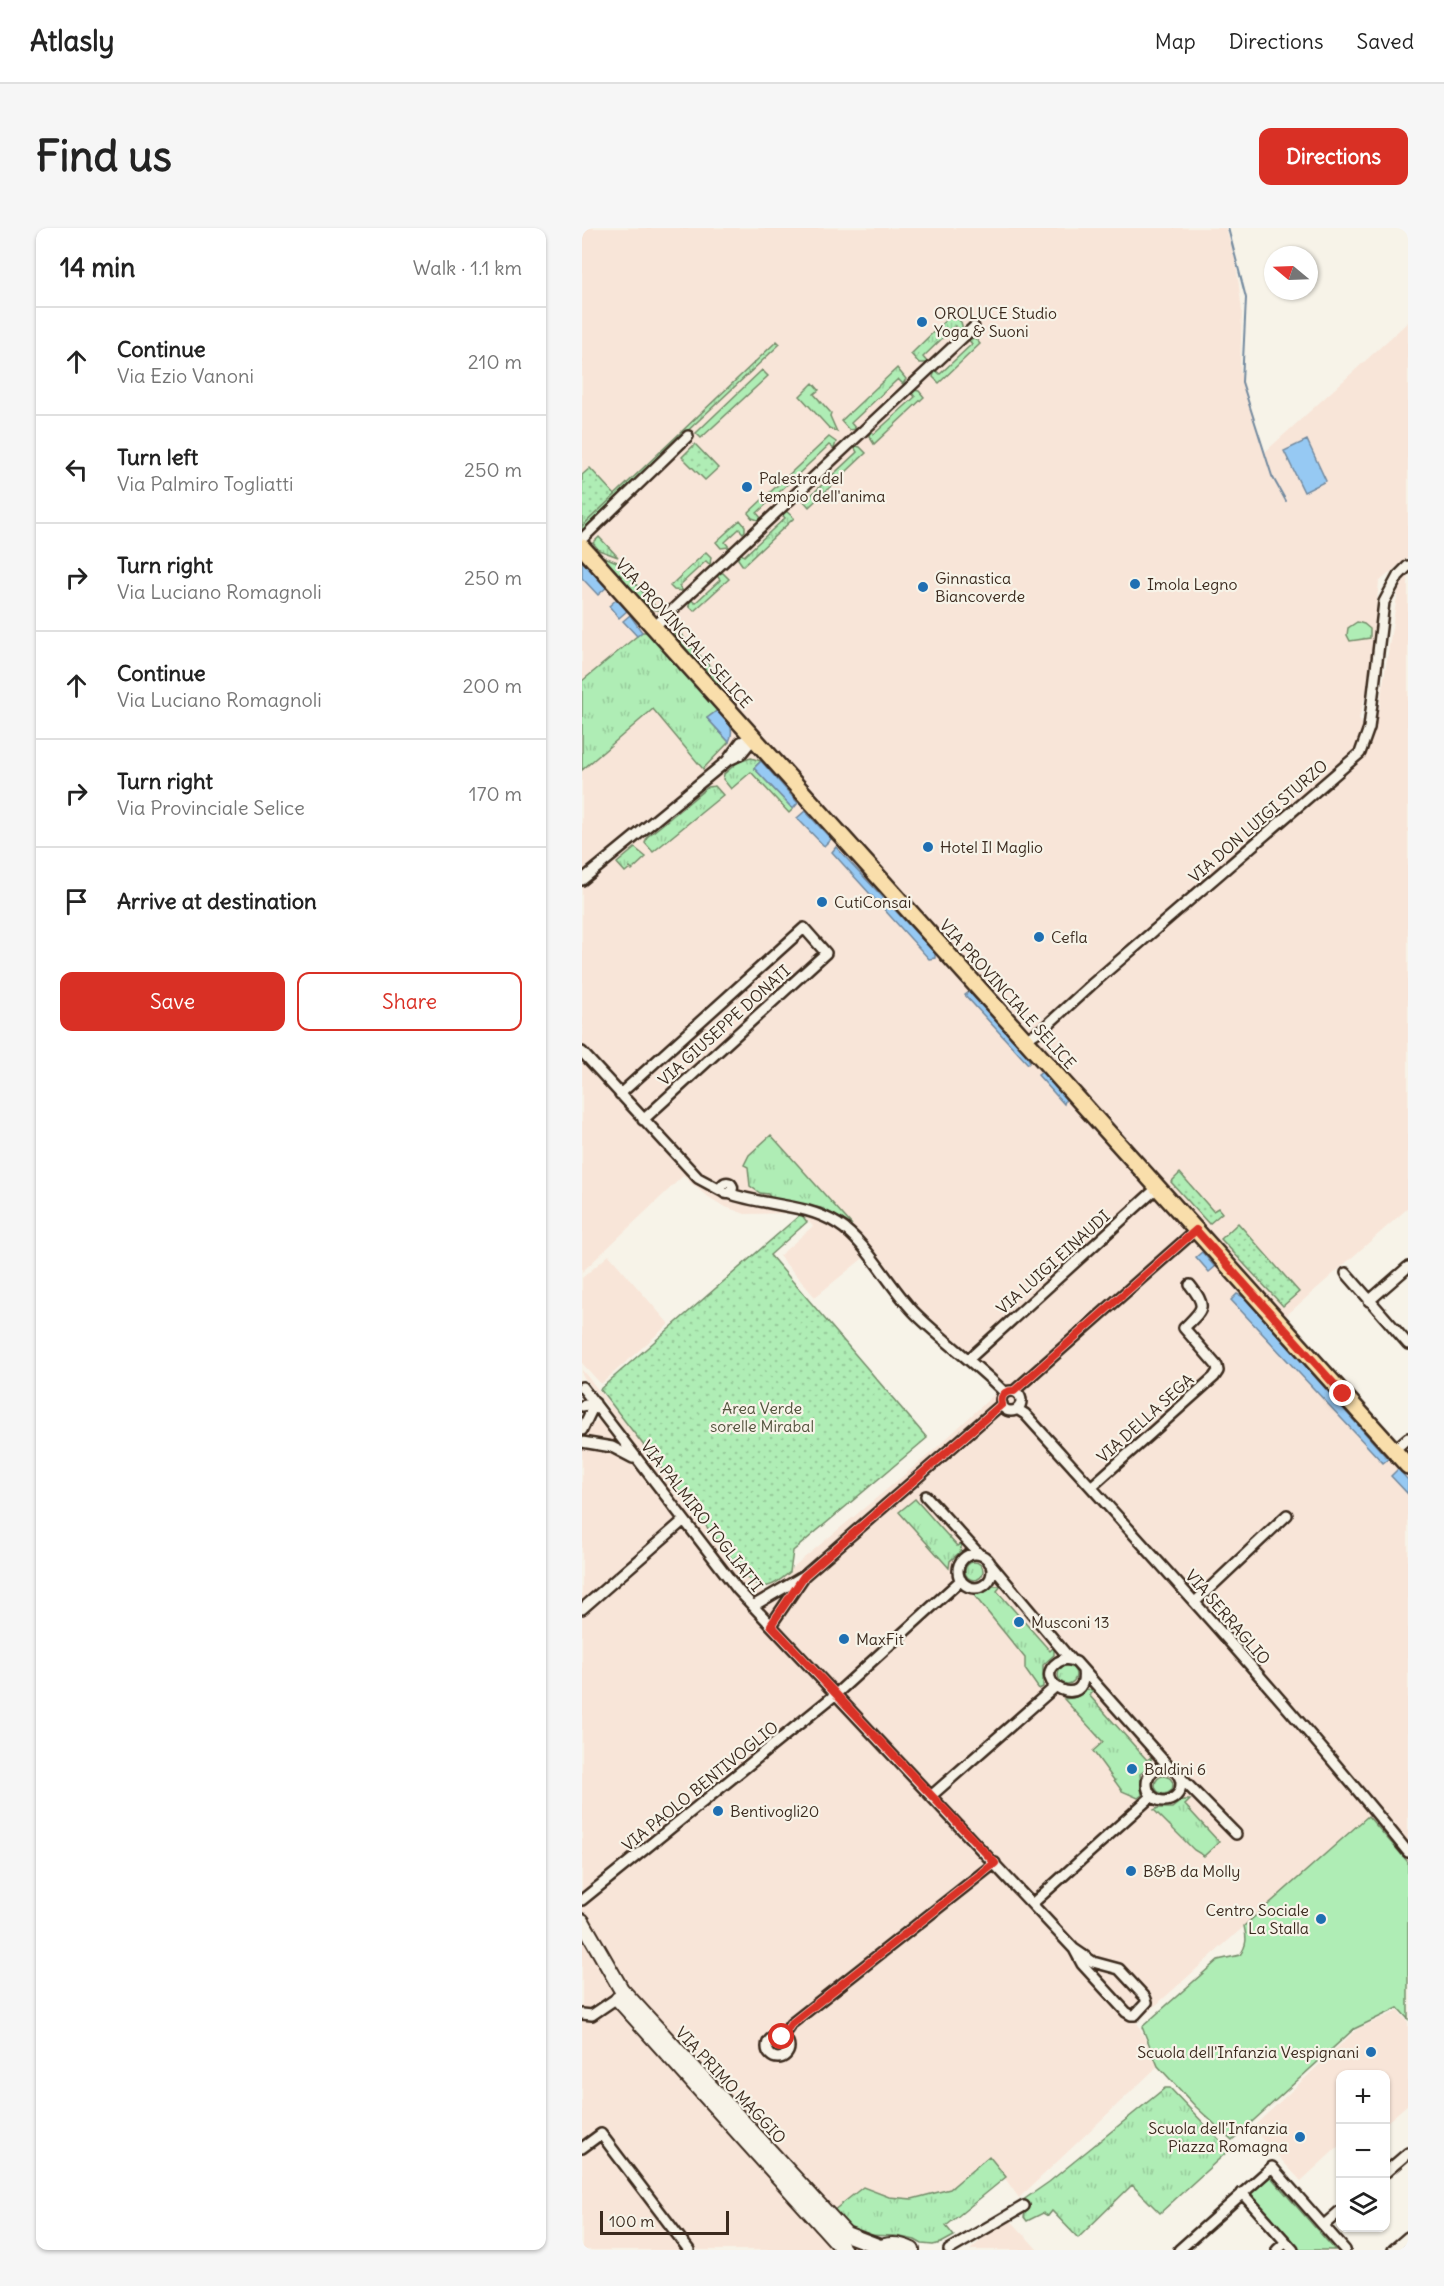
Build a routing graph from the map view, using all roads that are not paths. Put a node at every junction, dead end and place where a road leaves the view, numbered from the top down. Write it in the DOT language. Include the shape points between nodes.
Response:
graph roads {
  1 [pos="974,327"];
  2 [pos="688,436"];
  3 [pos="582,538"];
  4 [pos="582,547"];
  5 [pos="1408,566"];
  6 [pos="654,627"];
  7 [pos="750,740"];
  8 [pos="582,880"];
  9 [pos="1025,1040"];
  10 [pos="582,1052"];
  11 [pos="620,1094"];
  12 [pos="643,1119"];
  13 [pos="1158,1187"];
  14 [pos="1196,1230"];
  15 [pos="1408,1267"];
  16 [pos="1346,1273"];
  17 [pos="1190,1285"];
  18 [pos="1369,1301"];
  19 [pos="1408,1344"];
  20 [pos="969,1359"];
  21 [pos="582,1387"];
  22 [pos="1010,1392"];
  23 [pos="595,1403"];
  24 [pos="1002,1404"];
  25 [pos="582,1406"];
  26 [pos="1017,1409"];
  27 [pos="582,1430"];
  28 [pos="1408,1438"];
  29 [pos="582,1442"];
  30 [pos="1394,1450"];
  31 [pos="640,1462"];
  32 [pos="1408,1466"];
  33 [pos="1091,1487"];
  34 [pos="926,1496"];
  35 [pos="1287,1515"];
  36 [pos="684,1520"];
  37 [pos="979,1554"];
  38 [pos="989,1562"];
  39 [pos="804,1576"];
  40 [pos="961,1580"];
  41 [pos="1194,1602"];
  42 [pos="753,1606"];
  43 [pos="582,1609"];
  44 [pos="771,1625"];
  45 [pos="1071,1659"];
  46 [pos="1083,1670"];
  47 [pos="1055,1687"];
  48 [pos="836,1694"];
  49 [pos="1170,1768"];
  50 [pos="1180,1777"];
  51 [pos="931,1796"];
  52 [pos="1152,1796"];
  53 [pos="1236,1834"];
  54 [pos="1408,1852"];
  55 [pos="995,1863"];
  56 [pos="582,1900"];
  57 [pos="1032,1904"];
  58 [pos="582,1921"];
  59 [pos="582,1938"];
  60 [pos="1074,1949"];
  61 [pos="617,1998"];
  62 [pos="582,2014"];
  63 [pos="782,2037"];
  64 [pos="582,2148"];
  65 [pos="1408,2153"];
  66 [pos="1390,2169"];
  67 [pos="1242,2193"];
  68 [pos="1024,2206"];
  69 [pos="1336,2215"];
  70 [pos="1324,2225"];
  71 [pos="1408,2237"];
  72 [pos="1286,2242"];
  73 [pos="877,2248"];
  74 [pos="689,2250"];
  75 [pos="844,2250"];
  76 [pos="912,2250"];
  77 [pos="947,2250"];
  78 [pos="1179,2250"];
  79 [pos="1277,2250"];
  80 [pos="1293,2250"];
  81 [pos="1345,2250"];
  82 [pos="1393,2250"];
  1 -- 6 [label="street"];
  2 -- 3 [label="street"];
  4 -- 6 [label="main road, VIA PROVINCIALE SELICE"];
  5 -- 9 [label="street, VIA DON LUIGI STURZO" via="1384,602 1369,728 1360,753 1045,1028"];
  6 -- 7 [label="main road, VIA PROVINCIALE SELICE"];
  7 -- 8 [label="street" via="740,755 727,761"];
  7 -- 9 [label="main road, VIA PROVINCIALE SELICE"];
  9 -- 13 [label="main road, VIA PROVINCIALE SELICE"];
  10 -- 11 [label="street"];
  11 -- 12 [label="street"];
  11 -- 12 [label="street, VIA GIUSEPPE DONATI" via="804,928 826,953"];
  12 -- 20 [label="street" via="703,1181 738,1197 811,1212 838,1224 917,1315"];
  13 -- 14 [label="main road, VIA PROVINCIALE SELICE"];
  13 -- 20 [label="street, VIA LUIGI EINAUDI"];
  14 -- 22 [label="street"];
  14 -- 30 [label="main road, VIA PROVINCIALE SELICE"];
  15 -- 18 [label="street"];
  16 -- 18 [label="street"];
  17 -- 33 [label="street, VIA DELLA SEGA" via="1202,1304 1184,1328 1218,1371"];
  18 -- 19 [label="street"];
  20 -- 22 [label="street"];
  21 -- 23 [label="street, VIA PALMIRO TOGLIATTI"];
  22 -- 24 [label="street" via="1002,1397"];
  22 -- 26 [label="street" via="1021,1397"];
  23 -- 25 [label="street"];
  23 -- 27 [label="street"];
  23 -- 31 [label="street, VIA PALMIRO TOGLIATTI"];
  24 -- 26 [label="street, VIA SERRAGLIO" via="1009,1411"];
  24 -- 39 [label="street"];
  26 -- 33 [label="street, VIA SERRAGLIO"];
  28 -- 30 [label="street"];
  29 -- 31 [label="street" via="612,1447"];
  30 -- 32 [label="main road, VIA PROVINCIALE SELICE"];
  31 -- 36 [label="street, VIA PALMIRO TOGLIATTI"];
  33 -- 41 [label="street, VIA SERRAGLIO"];
  34 -- 37 [label="street"];
  35 -- 41 [label="street"];
  36 -- 42 [label="street, VIA PALMIRO TOGLIATTI"];
  36 -- 43 [label="street"];
  37 -- 38 [label="street"];
  37 -- 40 [label="street" via="960,1563"];
  38 -- 40 [label="street" via="992,1573 986,1583 970,1587"];
  38 -- 45 [label="street"];
  39 -- 42 [label="street"];
  39 -- 44 [label="street"];
  40 -- 48 [label="street, VIA PAOLO BENTIVOGLIO"];
  41 -- 54 [label="street, VIA SERRAGLIO" via="1309,1731"];
  42 -- 44 [label="street, VIA PALMIRO TOGLIATTI"];
  44 -- 48 [label="street, VIA PALMIRO TOGLIATTI"];
  45 -- 46 [label="street"];
  45 -- 47 [label="street" via="1061,1660 1053,1667"];
  46 -- 47 [label="street" via="1083,1681 1076,1690 1065,1692"];
  46 -- 49 [label="street"];
  47 -- 51 [label="street"];
  48 -- 51 [label="street, VIA PALMIRO TOGLIATTI"];
  48 -- 56 [label="street, VIA PAOLO BENTIVOGLIO"];
  49 -- 50 [label="street"];
  49 -- 52 [label="street" via="1159,1768 1150,1775 1147,1785"];
  50 -- 52 [label="street" via="1181,1787 1171,1800 1161,1801"];
  50 -- 53 [label="street"];
  51 -- 55 [label="street, VIA PALMIRO TOGLIATTI"];
  52 -- 57 [label="street"];
  55 -- 57 [label="street, VIA PALMIRO TOGLIATTI"];
  55 -- 63 [label="street" via="791,2024"];
  57 -- 60 [label="street, VIA PALMIRO TOGLIATTI"];
  58 -- 73 [label="street, VIA PRIMO MAGGIO" via="621,1989 846,2234"];
  59 -- 61 [label="street, VIA PRIMO MAGGIO"];
  60 -- 60 [label="street, VIA PALMIRO TOGLIATTI" via="1082,1964 1126,2012 1135,2015 1144,2008 1145,1997 1119,1969 1093,1962"];
  61 -- 62 [label="street" via="592,2015"];
  61 -- 75 [label="street, VIA PRIMO MAGGIO"];
  64 -- 74 [label="street" via="601,2134"];
  65 -- 66 [label="street"];
  67 -- 70 [label="street" via="1272,2167"];
  67 -- 72 [label="street"];
  67 -- 78 [label="street"];
  68 -- 77 [label="street"];
  69 -- 70 [label="street"];
  70 -- 81 [label="street"];
  71 -- 82 [label="street"];
  72 -- 79 [label="street"];
  72 -- 80 [label="street"];
  73 -- 76 [label="street, VIA PRIMO MAGGIO" via="892,2244"];
}
